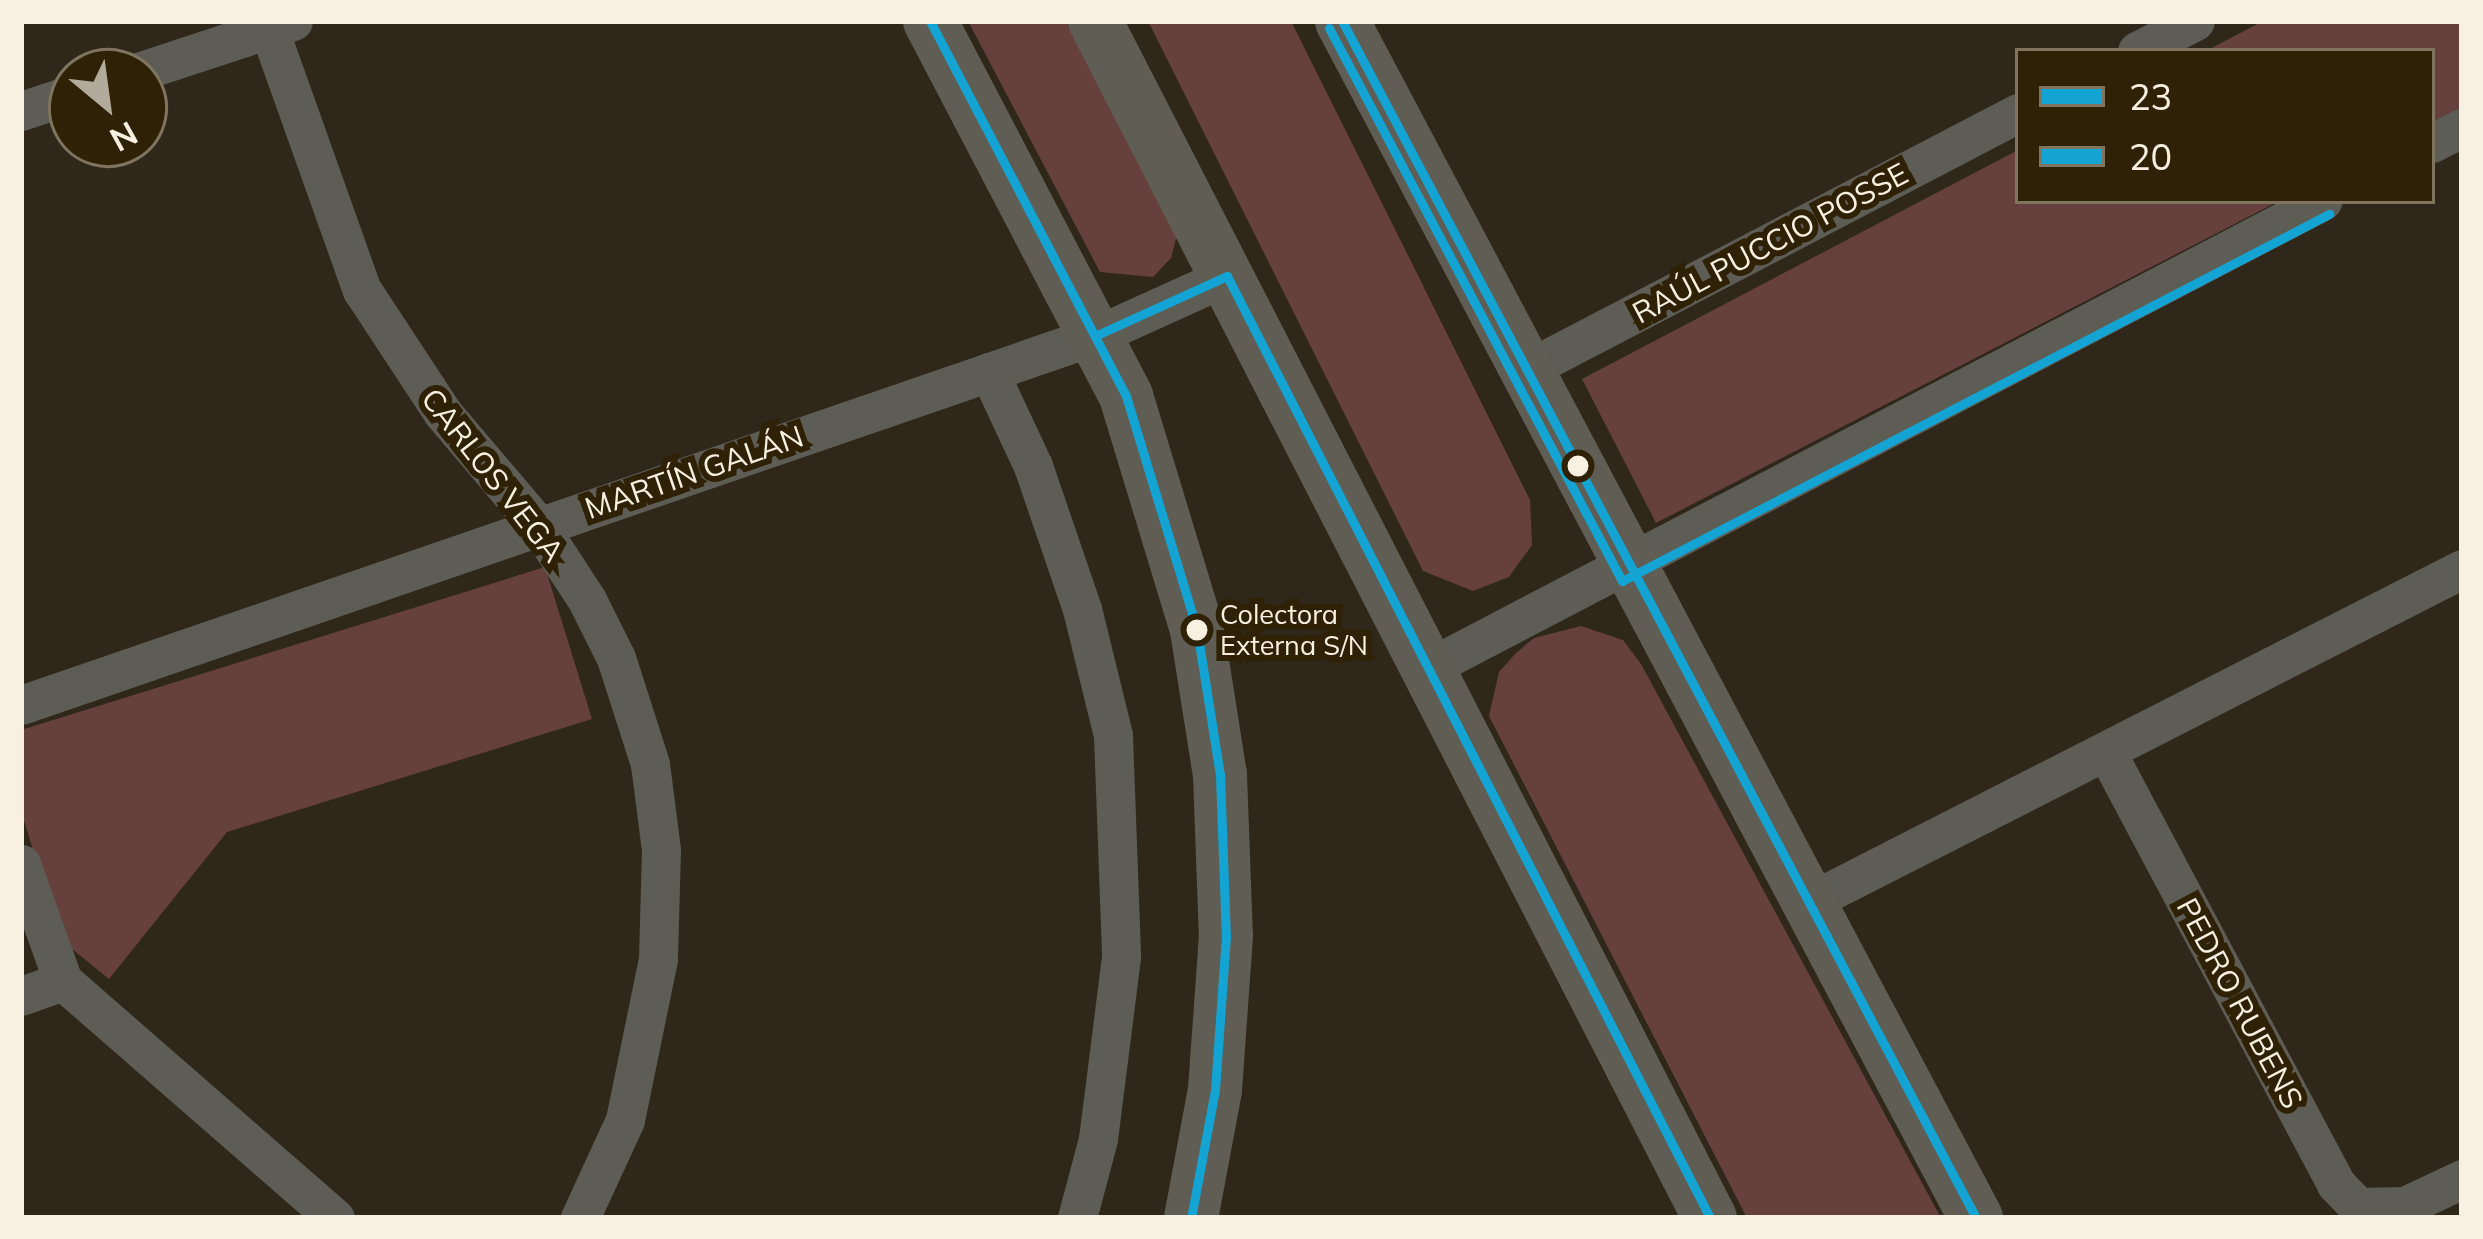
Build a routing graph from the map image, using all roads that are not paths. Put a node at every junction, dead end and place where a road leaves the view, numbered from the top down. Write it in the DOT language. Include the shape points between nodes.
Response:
graph roads {
  1 [pos="930,21"];
  2 [pos="1095,21"];
  3 [pos="1342,21"];
  4 [pos="2195,21"];
  5 [pos="276,24"];
  6 [pos="2143,48"];
  7 [pos="168,62"];
  8 [pos="2015,115"];
  9 [pos="2462,128"];
  10 [pos="2435,142"];
  11 [pos="2316,204"];
  12 [pos="1227,276"];
  13 [pos="1097,334"];
  14 [pos="989,372"];
  15 [pos="1522,372"];
  16 [pos="538,525"];
  17 [pos="1625,566"];
  18 [pos="2462,569"];
  19 [pos="1428,668"];
  20 [pos="21,705"];
  21 [pos="2107,754"];
  22 [pos="21,864"];
  23 [pos="1807,903"];
  24 [pos="63,981"];
  25 [pos="21,996"];
  26 [pos="1898,1075"];
  27 [pos="2462,1178"];
  28 [pos="335,1218"];
  29 [pos="580,1218"];
  30 [pos="1077,1218"];
  31 [pos="1191,1218"];
  32 [pos="1710,1218"];
  33 [pos="1976,1218"];
  34 [pos="2006,1218"];
  1 -- 13 [label="main road"];
  2 -- 12 [label="main road"];
  3 -- 15 [label="main road"];
  4 -- 6 [label="street"];
  5 -- 7 [label="street"];
  5 -- 16 [label="street, CARLOS VEGA" via="362,290 442,412"];
  8 -- 15 [label="street, RAÚL PUCCIO POSSE"];
  9 -- 10 [label="street"];
  11 -- 17 [label="street"];
  12 -- 13 [label="street, MARTÍN GALÁN"];
  12 -- 19 [label="main road"];
  13 -- 14 [label="street, MARTÍN GALÁN"];
  13 -- 31 [label="main road" via="1175,543 1220,776 1223,1012"];
  14 -- 16 [label="street, MARTÍN GALÁN"];
  14 -- 30 [label="street" via="1033,466 1082,609 1113,735 1121,957 1098,1139"];
  15 -- 17 [label="main road"];
  16 -- 20 [label="street, MARTÍN GALÁN"];
  16 -- 29 [label="street, CARLOS VEGA" via="616,658 650,764 662,850 658,959 643,1053 625,1120"];
  17 -- 19 [label="street"];
  17 -- 23 [label="main road"];
  18 -- 21 [label="street"];
  19 -- 32 [label="main road"];
  21 -- 23 [label="street"];
  21 -- 27 [label="street, PEDRO RUBENS" via="2336,1184 2358,1207 2404,1206"];
  22 -- 24 [label="street"];
  23 -- 26 [label="main road"];
  24 -- 25 [label="street"];
  24 -- 28 [label="street"];
  26 -- 33 [label="main road"];
  26 -- 34 [label="main road"];
}
